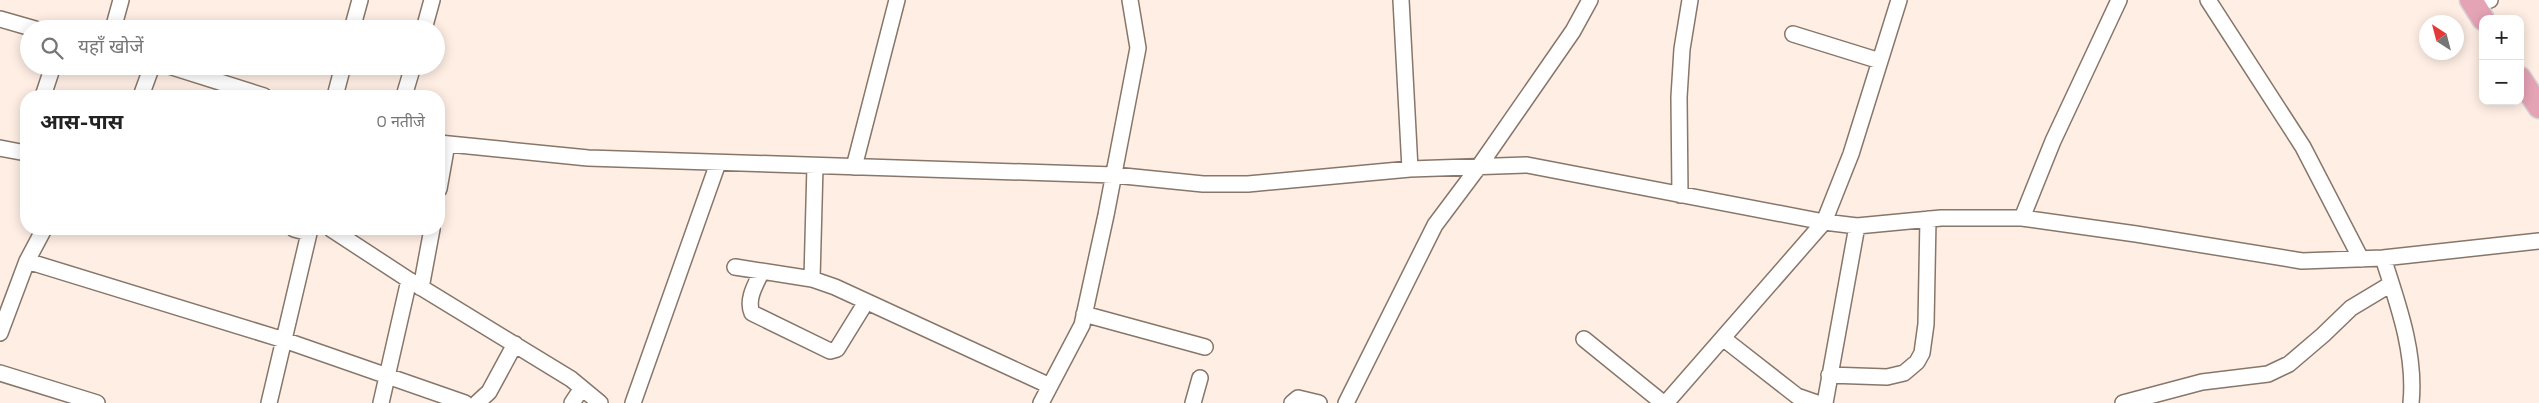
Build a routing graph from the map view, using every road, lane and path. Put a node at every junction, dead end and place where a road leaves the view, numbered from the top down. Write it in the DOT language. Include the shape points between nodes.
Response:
graph roads {
  1 [pos="120,0"];
  2 [pos="360,0"];
  3 [pos="432,0"];
  4 [pos="897,0"];
  5 [pos="1130,0"];
  6 [pos="1401,0"];
  7 [pos="1590,0"];
  8 [pos="1690,0"];
  9 [pos="1899,0"];
  10 [pos="2119,0"];
  11 [pos="2208,0"];
  12 [pos="0,20"];
  13 [pos="116,20"];
  14 [pos="354,20"];
  15 [pos="426,20"];
  16 [pos="20,25"];
  17 [pos="1793,34"];
  18 [pos="1880,61"];
  19 [pos="50,75"];
  20 [pos="149,75"];
  21 [pos="198,75"];
  22 [pos="341,75"];
  23 [pos="410,75"];
  24 [pos="2524,84"];
  25 [pos="45,90"];
  26 [pos="144,90"];
  27 [pos="245,90"];
  28 [pos="337,90"];
  29 [pos="406,90"];
  30 [pos="2539,107"];
  31 [pos="445,144"];
  32 [pos="0,148"];
  33 [pos="20,150"];
  34 [pos="718,163"];
  35 [pos="1480,165"];
  36 [pos="815,166"];
  37 [pos="854,167"];
  38 [pos="1410,169"];
  39 [pos="1114,175"];
  40 [pos="1680,195"];
  41 [pos="2022,218"];
  42 [pos="1928,219"];
  43 [pos="1824,222"];
  44 [pos="1856,226"];
  45 [pos="41,235"];
  46 [pos="309,235"];
  47 [pos="340,235"];
  48 [pos="430,235"];
  49 [pos="2539,241"];
  50 [pos="2383,258"];
  51 [pos="2361,259"];
  52 [pos="27,261"];
  53 [pos="735,266"];
  54 [pos="762,271"];
  55 [pos="812,279"];
  56 [pos="415,284"];
  57 [pos="2392,284"];
  58 [pos="866,302"];
  59 [pos="1084,314"];
  60 [pos="0,333"];
  61 [pos="1584,339"];
  62 [pos="1724,339"];
  63 [pos="284,340"];
  64 [pos="515,344"];
  65 [pos="1206,348"];
  66 [pos="0,373"];
  67 [pos="387,374"];
  68 [pos="1829,375"];
  69 [pos="1200,378"];
  70 [pos="582,388"];
  71 [pos="1048,397"];
  72 [pos="98,403"];
  73 [pos="269,403"];
  74 [pos="381,403"];
  75 [pos="465,403"];
  76 [pos="477,403"];
  77 [pos="572,403"];
  78 [pos="600,403"];
  79 [pos="633,403"];
  80 [pos="1193,403"];
  81 [pos="1292,403"];
  82 [pos="1319,403"];
  83 [pos="1346,403"];
  84 [pos="1665,403"];
  85 [pos="1817,403"];
  86 [pos="1825,403"];
  87 [pos="2123,403"];
  88 [pos="2410,403"];
  1 -- 13 [label="street"];
  2 -- 14 [label="street"];
  3 -- 15 [label="street"];
  4 -- 37 [label="street"];
  5 -- 39 [label="street" via="1138,48"];
  6 -- 38 [label="street"];
  7 -- 35 [label="street" via="1573,31"];
  8 -- 40 [label="street" via="1679,97"];
  9 -- 18 [label="street"];
  10 -- 41 [label="street" via="2053,141"];
  11 -- 51 [label="street" via="2303,147"];
  12 -- 16 [label="street"];
  17 -- 18 [label="street"];
  18 -- 43 [label="street" via="1851,154"];
  19 -- 25 [label="street"];
  20 -- 26 [label="street"];
  21 -- 27 [label="street"];
  22 -- 28 [label="street"];
  23 -- 29 [label="street"];
  24 -- 30 [label="main road"];
  31 -- 34 [label="street" via="588,158"];
  32 -- 33 [label="street"];
  34 -- 36 [label="street"];
  34 -- 79 [label="street"];
  35 -- 38 [label="street"];
  35 -- 40 [label="street" via="1558,169"];
  35 -- 83 [label="street" via="1435,225"];
  36 -- 37 [label="street"];
  36 -- 55 [label="street"];
  37 -- 39 [label="street"];
  38 -- 39 [label="street" via="1248,184 1202,184"];
  39 -- 59 [label="street"];
  40 -- 43 [label="street"];
  41 -- 42 [label="street"];
  41 -- 51 [label="street" via="2302,261"];
  42 -- 44 [label="street"];
  42 -- 68 [label="street" via="1926,324 1922,353 1917,362 1904,373 1887,377"];
  43 -- 44 [label="street"];
  43 -- 62 [label="street"];
  44 -- 68 [label="street"];
  45 -- 52 [label="street"];
  46 -- 63 [label="street"];
  47 -- 56 [label="street"];
  48 -- 56 [label="street"];
  49 -- 50 [label="street"];
  50 -- 51 [label="street"];
  50 -- 57 [label="street"];
  52 -- 60 [label="street"];
  52 -- 63 [label="street"];
  53 -- 54 [label="street"];
  54 -- 55 [label="street"];
  54 -- 58 [label="street" via="750,297 752,313 830,350 838,349"];
  55 -- 58 [label="street"];
  56 -- 64 [label="street"];
  56 -- 67 [label="street"];
  57 -- 87 [label="street" via="2351,308 2289,364 2268,374 2202,382"];
  57 -- 88 [label="street" via="2403,322 2413,385"];
  58 -- 71 [label="street"];
  59 -- 65 [label="street"];
  59 -- 71 [label="street" via="1082,325"];
  61 -- 84 [label="street"];
  62 -- 84 [label="street"];
  62 -- 85 [label="street" via="1797,396"];
  63 -- 67 [label="street"];
  63 -- 73 [label="street"];
  64 -- 70 [label="street"];
  64 -- 76 [label="street" via="489,392"];
  66 -- 72 [label="street"];
  67 -- 74 [label="street"];
  67 -- 75 [label="street"];
  68 -- 86 [label="street"];
  69 -- 80 [label="street"];
  70 -- 77 [label="street"];
  70 -- 78 [label="street"];
  81 -- 82 [label="street" via="1298,398"];
}
